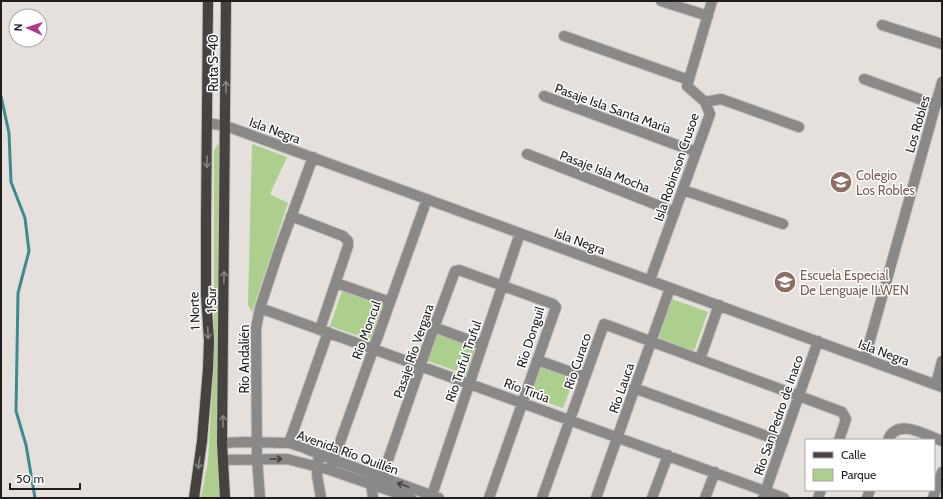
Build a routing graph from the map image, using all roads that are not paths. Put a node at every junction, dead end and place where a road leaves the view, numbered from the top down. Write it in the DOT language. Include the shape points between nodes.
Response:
graph roads {
  1 [pos="208,1"];
  2 [pos="226,1"];
  3 [pos="661,1"];
  4 [pos="712,1"];
  5 [pos="708,16"];
  6 [pos="882,25"];
  7 [pos="564,36"];
  8 [pos="942,44"];
  9 [pos="864,79"];
  10 [pos="689,80"];
  11 [pos="942,82"];
  12 [pos="544,96"];
  13 [pos="705,102"];
  14 [pos="936,105"];
  15 [pos="208,122"];
  16 [pos="226,126"];
  17 [pos="799,127"];
  18 [pos="696,152"];
  19 [pos="527,154"];
  20 [pos="313,157"];
  21 [pos="682,190"];
  22 [pos="427,199"];
  23 [pos="675,212"];
  24 [pos="291,216"];
  25 [pos="783,224"];
  26 [pos="520,232"];
  27 [pos="650,280"];
  28 [pos="336,283"];
  29 [pos="502,285"];
  30 [pos="670,288"];
  31 [pos="390,302"];
  32 [pos="720,305"];
  33 [pos="260,308"];
  34 [pos="434,327"];
  35 [pos="324,330"];
  36 [pos="818,341"];
  37 [pos="651,342"];
  38 [pos="482,345"];
  39 [pos="374,348"];
  40 [pos="865,358"];
  41 [pos="537,360"];
  42 [pos="700,360"];
  43 [pos="942,360"];
  44 [pos="421,366"];
  45 [pos="585,377"];
  46 [pos="469,383"];
  47 [pos="939,385"];
  48 [pos="634,388"];
  49 [pos="798,396"];
  50 [pos="522,402"];
  51 [pos="570,420"];
  52 [pos="618,437"];
  53 [pos="839,439"];
  54 [pos="888,439"];
  55 [pos="942,441"];
  56 [pos="257,442"];
  57 [pos="783,442"];
  58 [pos="222,443"];
  59 [pos="290,444"];
  60 [pos="320,454"];
  61 [pos="668,456"];
  62 [pos="257,459"];
  63 [pos="223,460"];
  64 [pos="332,465"];
  65 [pos="317,466"];
  66 [pos="715,472"];
  67 [pos="942,472"];
  68 [pos="377,481"];
  69 [pos="764,495"];
  70 [pos="434,497"];
  71 [pos="194,498"];
  72 [pos="225,498"];
  73 [pos="260,498"];
  74 [pos="321,498"];
  75 [pos="373,498"];
  76 [pos="411,498"];
  77 [pos="489,498"];
  78 [pos="542,498"];
  79 [pos="596,498"];
  80 [pos="652,498"];
  81 [pos="705,498"];
  82 [pos="784,498"];
  83 [pos="933,498"];
  1 -- 15 [label="main road, Ruta S-40"];
  16 -- 2 [label="main road, Ruta S-40, one-way"];
  3 -- 5 [label="street"];
  4 -- 5 [label="street"];
  5 -- 10 [label="street"];
  6 -- 8 [label="street"];
  7 -- 10 [label="street"];
  9 -- 14 [label="street"];
  10 -- 13 [label="street, Isla Robinson Crusoe" via="687,86"];
  11 -- 14 [label="street, Los Robles"];
  12 -- 18 [label="street, Pasaje Isla Santa María"];
  13 -- 17 [label="street" via="721,99"];
  13 -- 18 [label="street, Isla Robinson Crusoe" via="710,114"];
  14 -- 40 [label="street, Los Robles"];
  15 -- 16 [label="street, Isla Negra"];
  15 -- 71 [label="main road, 1 Norte, one-way" via="208,369"];
  16 -- 20 [label="street, Isla Negra"];
  58 -- 16 [label="main road, 1 Sur, one-way"];
  18 -- 21 [label="street, Isla Robinson Crusoe"];
  19 -- 23 [label="street, Pasaje Isla Mocha"];
  20 -- 22 [label="street, Isla Negra"];
  20 -- 24 [label="street, Río Andalién"];
  21 -- 23 [label="street, Isla Robinson Crusoe"];
  21 -- 25 [label="street"];
  22 -- 26 [label="street, Isla Negra"];
  22 -- 31 [label="street, Río Moncul"];
  23 -- 27 [label="street, Isla Robinson Crusoe"];
  24 -- 28 [label="street" via="343,236 348,241"];
  24 -- 33 [label="street, Río Andalién"];
  26 -- 27 [label="street, Isla Negra"];
  26 -- 29 [label="street, Río Truful Truful"];
  27 -- 30 [label="street, Isla Negra"];
  28 -- 31 [label="street"];
  28 -- 35 [label="street"];
  29 -- 34 [label="street, Pasaje Río Vergara" via="459,270 455,271"];
  29 -- 38 [label="street, Río Truful Truful"];
  29 -- 41 [label="street, Río Donguil" via="556,307"];
  30 -- 32 [label="street, Isla Negra"];
  30 -- 37 [label="street, Río Lauca"];
  31 -- 39 [label="street, Río Moncul"];
  32 -- 36 [label="street, Isla Negra"];
  32 -- 42 [label="street"];
  33 -- 35 [label="street, Río Tirúa"];
  33 -- 56 [label="street, Río Andalién" via="256,328"];
  34 -- 38 [label="street"];
  34 -- 44 [label="street, Pasaje Río Vergara"];
  35 -- 39 [label="street, Río Tirúa"];
  35 -- 59 [label="street"];
  36 -- 40 [label="street, Isla Negra"];
  36 -- 49 [label="street, Río San Pedro de Inaco"];
  37 -- 42 [label="street"];
  37 -- 45 [label="street, Río Curaco" via="604,324"];
  37 -- 48 [label="street, Río Lauca"];
  38 -- 46 [label="street, Río Truful Truful"];
  39 -- 44 [label="street, Río Tirúa"];
  39 -- 64 [label="street, Río Moncul"];
  40 -- 47 [label="street, Isla Negra"];
  41 -- 45 [label="street"];
  41 -- 50 [label="street, Río Donguil"];
  42 -- 49 [label="street"];
  43 -- 47 [label="street"];
  44 -- 46 [label="street, Río Tirúa"];
  44 -- 68 [label="street, Pasaje Río Vergara"];
  45 -- 51 [label="street, Río Curaco"];
  46 -- 50 [label="street, Río Tirúa"];
  46 -- 70 [label="street, Río Truful Truful"];
  48 -- 52 [label="street, Río Lauca"];
  48 -- 57 [label="street"];
  49 -- 53 [label="street" via="844,414 846,422"];
  49 -- 57 [label="street, Río San Pedro de Inaco"];
  50 -- 51 [label="street, Río Tirúa"];
  50 -- 77 [label="street, Río Donguil"];
  51 -- 52 [label="street, Río Tirúa"];
  51 -- 78 [label="street, Río Curaco"];
  52 -- 61 [label="street, Río Tirúa"];
  52 -- 79 [label="street, Río Lauca"];
  54 -- 55 [label="street" via="895,431 904,428"];
  56 -- 58 [label="street, Avenida Río Quillén"];
  56 -- 59 [label="street, Avenida Río Quillén"];
  56 -- 62 [label="street, Río Andalién"];
  57 -- 69 [label="street, Río San Pedro de Inaco"];
  58 -- 63 [label="main road, 1 Sur"];
  59 -- 60 [label="street, Avenida Río Quillén"];
  60 -- 64 [label="street, Avenida Río Quillén"];
  60 -- 65 [label="street"];
  61 -- 66 [label="street, Río Tirúa"];
  61 -- 80 [label="street"];
  62 -- 63 [label="street, Avenida Río Quillén"];
  62 -- 65 [label="street, Avenida Río Quillén, one-way" via="287,459"];
  62 -- 73 [label="street, Río Andalién"];
  63 -- 72 [label="main road, 1 Sur"];
  64 -- 65 [label="street, Avenida Río Quillén"];
  64 -- 68 [label="street, Avenida Río Quillén"];
  65 -- 74 [label="street"];
  66 -- 69 [label="street, Río Tirúa"];
  66 -- 81 [label="street"];
  67 -- 83 [label="street"];
  70 -- 68 [label="street, Avenida Río Quillén, one-way"];
  68 -- 75 [label="street"];
  68 -- 76 [label="street, Avenida Río Quillén"];
  69 -- 82 [label="street, Río Tirúa"];
}
